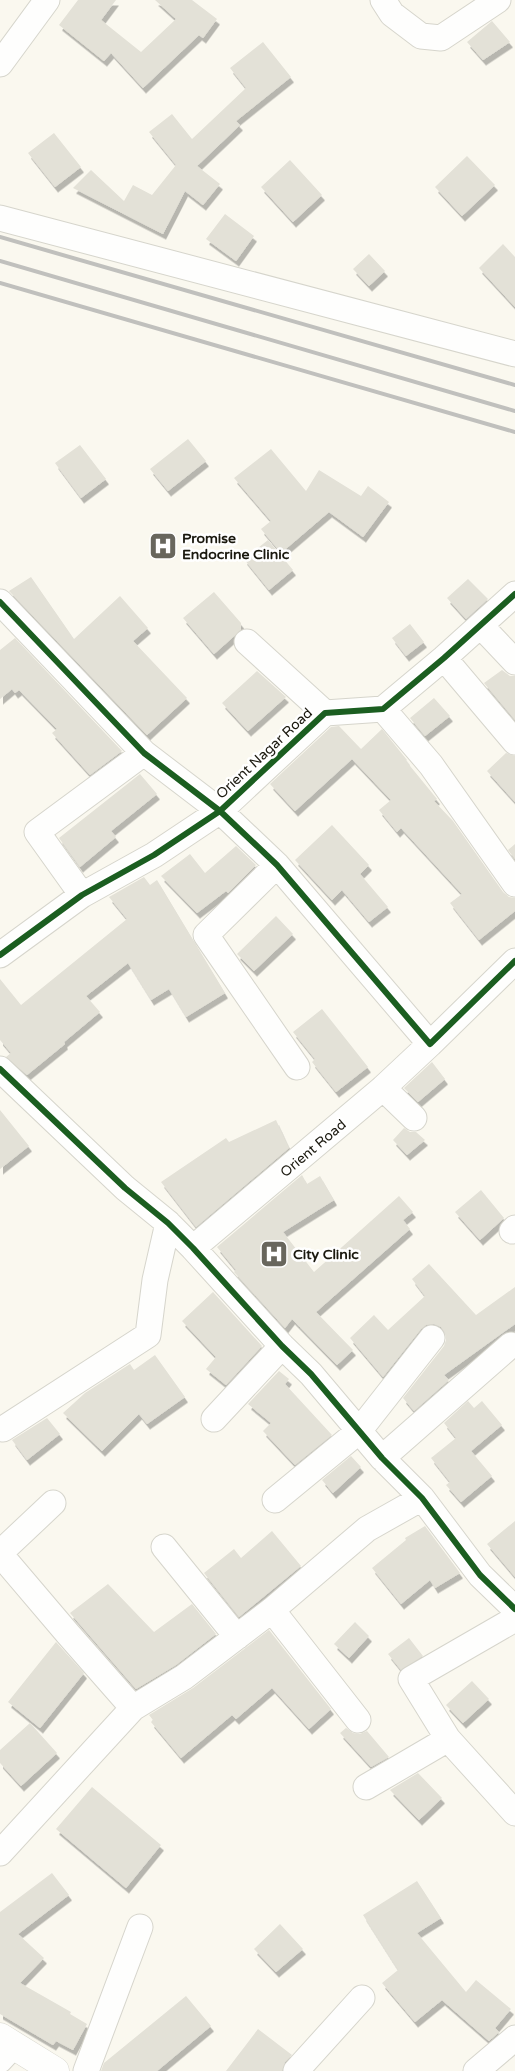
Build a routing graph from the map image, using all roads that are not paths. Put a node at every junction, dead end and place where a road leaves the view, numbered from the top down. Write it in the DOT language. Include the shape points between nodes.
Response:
graph roads {
  1 [pos="47,0"];
  2 [pos="383,0"];
  3 [pos="498,0"];
  4 [pos="0,64"];
  5 [pos="0,218"];
  6 [pos="515,354"];
  7 [pos="515,594"];
  8 [pos="0,602"];
  9 [pos="481,626"];
  10 [pos="247,642"];
  11 [pos="444,658"];
  12 [pos="515,662"];
  13 [pos="383,709"];
  14 [pos="325,713"];
  15 [pos="515,742"];
  16 [pos="144,753"];
  17 [pos="220,812"];
  18 [pos="277,865"];
  19 [pos="515,884"];
  20 [pos="82,895"];
  21 [pos="0,954"];
  22 [pos="515,961"];
  23 [pos="430,1044"];
  24 [pos="297,1067"];
  25 [pos="0,1069"];
  26 [pos="383,1088"];
  27 [pos="414,1118"];
  28 [pos="168,1224"];
  29 [pos="193,1248"];
  30 [pos="432,1338"];
  31 [pos="511,1345"];
  32 [pos="282,1346"];
  33 [pos="214,1419"];
  34 [pos="3,1429"];
  35 [pos="359,1431"];
  36 [pos="382,1458"];
  37 [pos="422,1498"];
  38 [pos="276,1500"];
  39 [pos="53,1503"];
  40 [pos="164,1547"];
  41 [pos="0,1553"];
  42 [pos="515,1609"];
  43 [pos="272,1610"];
  44 [pos="515,1619"];
  45 [pos="237,1637"];
  46 [pos="133,1708"];
  47 [pos="358,1720"];
  48 [pos="448,1739"];
  49 [pos="366,1788"];
  50 [pos="515,1813"];
  51 [pos="0,1853"];
  52 [pos="140,1927"];
  53 [pos="362,1998"];
  54 [pos="515,2038"];
  55 [pos="4,2048"];
  56 [pos="55,2071"];
  57 [pos="86,2071"];
  58 [pos="296,2071"];
  59 [pos="476,2071"];
  1 -- 4 [label="street"];
  2 -- 3 [label="street" via="392,14 421,36 441,38"];
  5 -- 6 [label="street"];
  7 -- 9 [label="street"];
  8 -- 16 [label="street"];
  9 -- 11 [label="street"];
  9 -- 12 [label="street"];
  10 -- 14 [label="street"];
  11 -- 13 [label="street"];
  11 -- 15 [label="street"];
  13 -- 14 [label="street, Orient Nagar Road"];
  13 -- 19 [label="street" via="431,764"];
  14 -- 17 [label="street, Orient Nagar Road"];
  16 -- 17 [label="street"];
  16 -- 20 [label="street" via="37,832"];
  17 -- 18 [label="street"];
  17 -- 20 [label="street, Orient Nagar Road" via="154,855"];
  18 -- 23 [label="street"];
  18 -- 24 [label="street" via="206,935"];
  20 -- 21 [label="street, Orient Nagar Road"];
  22 -- 23 [label="street, Orient Road"];
  23 -- 26 [label="street, Orient Road"];
  25 -- 28 [label="street" via="125,1188"];
  26 -- 27 [label="street"];
  26 -- 29 [label="street, Orient Road"];
  28 -- 29 [label="street"];
  28 -- 34 [label="street" via="155,1280 148,1335"];
  29 -- 32 [label="street"];
  30 -- 35 [label="street"];
  31 -- 36 [label="street"];
  32 -- 33 [label="street"];
  32 -- 35 [label="street" via="311,1374"];
  35 -- 36 [label="street"];
  35 -- 38 [label="street"];
  36 -- 37 [label="street"];
  37 -- 42 [label="street" via="480,1575"];
  37 -- 43 [label="street" via="367,1529"];
  39 -- 41 [label="street"];
  40 -- 45 [label="street"];
  41 -- 46 [label="street"];
  43 -- 45 [label="street"];
  43 -- 47 [label="street"];
  44 -- 48 [label="street" via="411,1680"];
  45 -- 46 [label="street" via="184,1677"];
  46 -- 51 [label="street"];
  48 -- 49 [label="street"];
  48 -- 50 [label="street"];
  52 -- 57 [label="street"];
  53 -- 58 [label="street"];
  54 -- 59 [label="street"];
  55 -- 56 [label="main road"];
}
